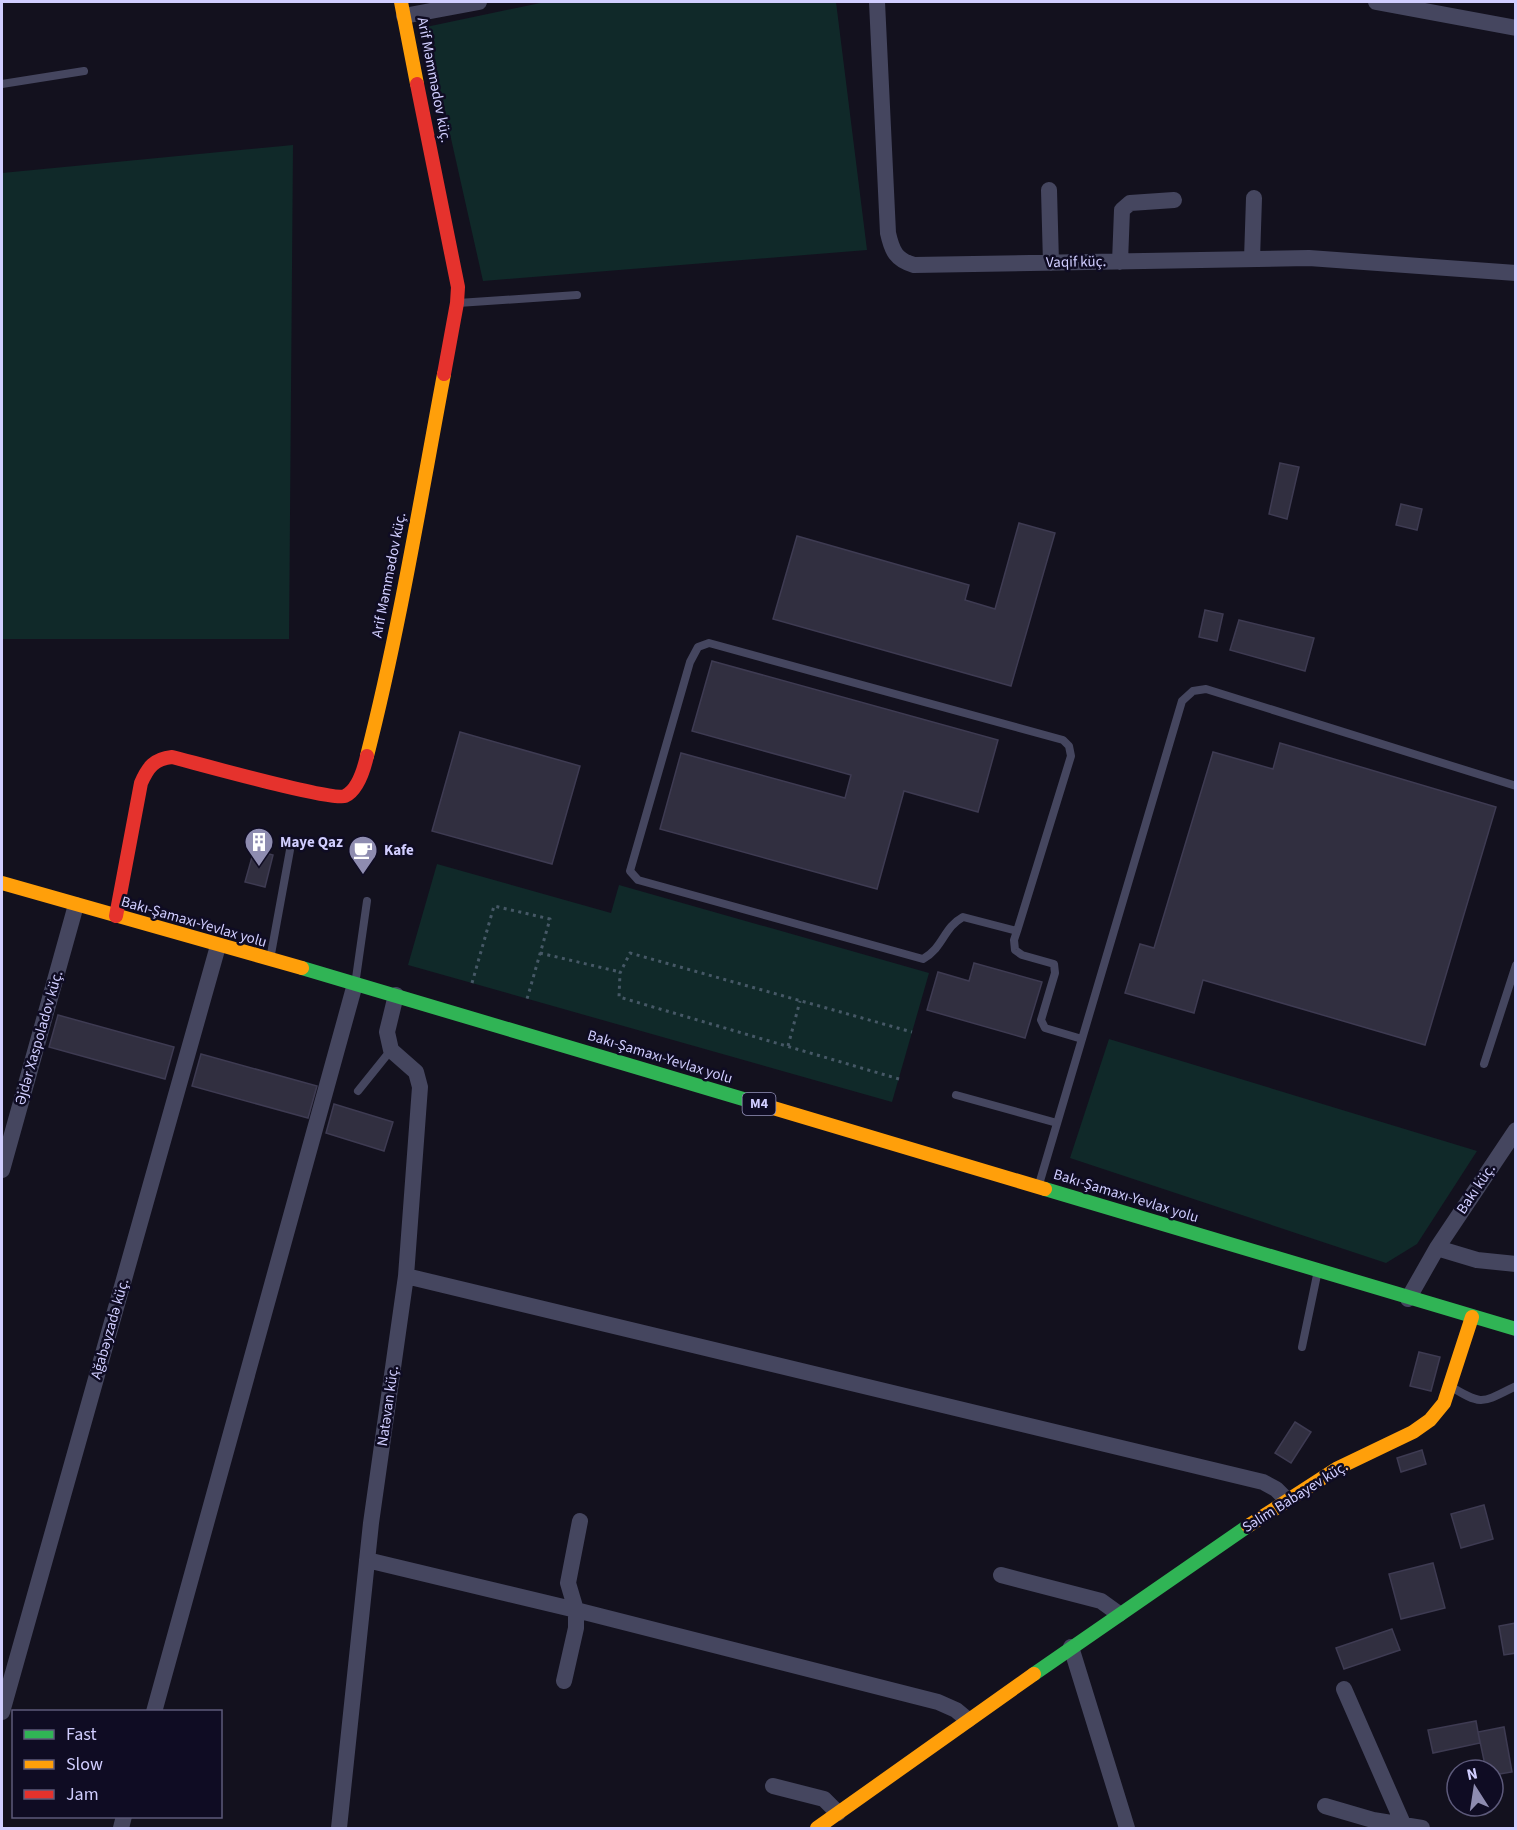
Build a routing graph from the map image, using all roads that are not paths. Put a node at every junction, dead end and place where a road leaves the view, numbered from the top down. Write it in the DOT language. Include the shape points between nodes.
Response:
graph roads {
  1 [pos="479,2"];
  2 [pos="877,2"];
  3 [pos="1376,2"];
  4 [pos="403,9"];
  5 [pos="1515,28"];
  6 [pos="84,71"];
  7 [pos="2,84"];
  8 [pos="1050,190"];
  9 [pos="1254,198"];
  10 [pos="1174,200"];
  11 [pos="1252,259"];
  12 [pos="1120,262"];
  13 [pos="1051,263"];
  14 [pos="1515,273"];
  15 [pos="577,295"];
  16 [pos="458,303"];
  17 [pos="1515,786"];
  18 [pos="290,850"];
  19 [pos="2,883"];
  20 [pos="367,901"];
  21 [pos="76,905"];
  22 [pos="116,916"];
  23 [pos="1017,931"];
  24 [pos="218,946"];
  25 [pos="270,961"];
  26 [pos="1515,965"];
  27 [pos="355,984"];
  28 [pos="396,995"];
  29 [pos="1082,1040"];
  30 [pos="390,1050"];
  31 [pos="1484,1064"];
  32 [pos="358,1091"];
  33 [pos="956,1095"];
  34 [pos="1057,1124"];
  35 [pos="1515,1130"];
  36 [pos="2,1170"];
  37 [pos="1038,1187"];
  38 [pos="1437,1248"];
  39 [pos="1515,1264"];
  40 [pos="1317,1271"];
  41 [pos="406,1276"];
  42 [pos="1408,1299"];
  43 [pos="1472,1317"];
  44 [pos="1515,1329"];
  45 [pos="1302,1347"];
  46 [pos="1449,1386"];
  47 [pos="1515,1386"];
  48 [pos="1287,1500"];
  49 [pos="580,1521"];
  50 [pos="368,1560"];
  51 [pos="1000,1575"];
  52 [pos="576,1610"];
  53 [pos="1119,1614"];
  54 [pos="1071,1647"];
  55 [pos="564,1681"];
  56 [pos="1344,1689"];
  57 [pos="155,1710"];
  58 [pos="2,1712"];
  59 [pos="968,1720"];
  60 [pos="773,1786"];
  61 [pos="1325,1806"];
  62 [pos="838,1813"];
  63 [pos="1404,1826"];
  64 [pos="339,1828"];
  65 [pos="817,1828"];
  66 [pos="1126,1828"];
  67 [pos="1422,1828"];
  1 -- 4 [label="street"];
  2 -- 13 [label="street, Vaqif küç." via="891,248 903,262 914,265"];
  3 -- 5 [label="street"];
  4 -- 16 [label="main road, Arif Məmmədov küç."];
  6 -- 7 [label="lane"];
  8 -- 13 [label="street"];
  9 -- 11 [label="street"];
  10 -- 12 [label="street" via="1130,204 1122,210"];
  11 -- 12 [label="street, Vaqif küç."];
  11 -- 14 [label="street, Vaqif küç." via="1309,258"];
  12 -- 13 [label="street, Vaqif küç."];
  15 -- 16 [label="lane"];
  16 -- 22 [label="main road, Arif Məmmədov küç." via="380,705 359,780 347,795 339,797 159,757 149,765 141,783"];
  17 -- 29 [label="lane" via="1206,689 1193,691 1182,701"];
  18 -- 25 [label="lane"];
  19 -- 21 [label="main road, Bakı-Şamaxı-Yevlax yolu / M4"];
  20 -- 27 [label="lane"];
  21 -- 22 [label="main road, Bakı-Şamaxı-Yevlax yolu / M4"];
  21 -- 36 [label="street, Əjdər Xaspoladov küç."];
  22 -- 24 [label="main road, Bakı-Şamaxı-Yevlax yolu / M4"];
  23 -- 23 [label="lane" via="1071,756 1063,740 709,643 698,647 690,662 630,871 638,880 923,959 934,952 953,923 963,917"];
  23 -- 29 [label="lane" via="1015,950 1054,964 1055,973 1041,1020 1045,1028"];
  24 -- 25 [label="main road, Bakı-Şamaxı-Yevlax yolu / M4"];
  24 -- 58 [label="street, Ağabəyzadə küç."];
  25 -- 27 [label="main road, Bakı-Şamaxı-Yevlax yolu / M4"];
  26 -- 31 [label="lane"];
  27 -- 28 [label="main road, Bakı-Şamaxı-Yevlax yolu / M4"];
  27 -- 57 [label="street"];
  28 -- 30 [label="street" via="387,1032"];
  28 -- 37 [label="main road, Bakı-Şamaxı-Yevlax yolu / M4"];
  29 -- 34 [label="lane"];
  30 -- 32 [label="lane"];
  30 -- 41 [label="street, Natəvan küç." via="416,1072 420,1087"];
  33 -- 34 [label="lane"];
  34 -- 37 [label="lane"];
  35 -- 38 [label="street, Bakı küç."];
  37 -- 40 [label="main road, Bakı-Şamaxı-Yevlax yolu / M4"];
  38 -- 39 [label="street" via="1477,1260"];
  38 -- 42 [label="street, Bakı küç."];
  40 -- 42 [label="main road, Bakı-Şamaxı-Yevlax yolu / M4"];
  40 -- 45 [label="lane"];
  41 -- 48 [label="street" via="1263,1482"];
  41 -- 50 [label="street, Natəvan küç."];
  42 -- 43 [label="main road, Bakı-Şamaxı-Yevlax yolu / M4"];
  43 -- 44 [label="main road, Bakı-Şamaxı-Yevlax yolu / M4"];
  43 -- 46 [label="main road, Səlim Babayev küç."];
  46 -- 47 [label="lane" via="1479,1401 1490,1400"];
  46 -- 48 [label="main road, Səlim Babayev küç." via="1444,1403 1413,1432 1338,1468"];
  48 -- 53 [label="main road, Səlim Babayev küç."];
  49 -- 52 [label="street" via="568,1582"];
  50 -- 52 [label="street"];
  50 -- 64 [label="street, Natəvan küç."];
  51 -- 53 [label="street" via="1101,1601"];
  52 -- 55 [label="street"];
  52 -- 59 [label="street" via="938,1702"];
  53 -- 54 [label="main road, Səlim Babayev küç."];
  54 -- 59 [label="main road, Səlim Babayev küç."];
  54 -- 66 [label="street"];
  56 -- 63 [label="street"];
  59 -- 62 [label="main road, Səlim Babayev küç."];
  60 -- 62 [label="street" via="824,1799"];
  61 -- 63 [label="street"];
  62 -- 65 [label="main road, Səlim Babayev küç."];
  63 -- 67 [label="street"];
}
